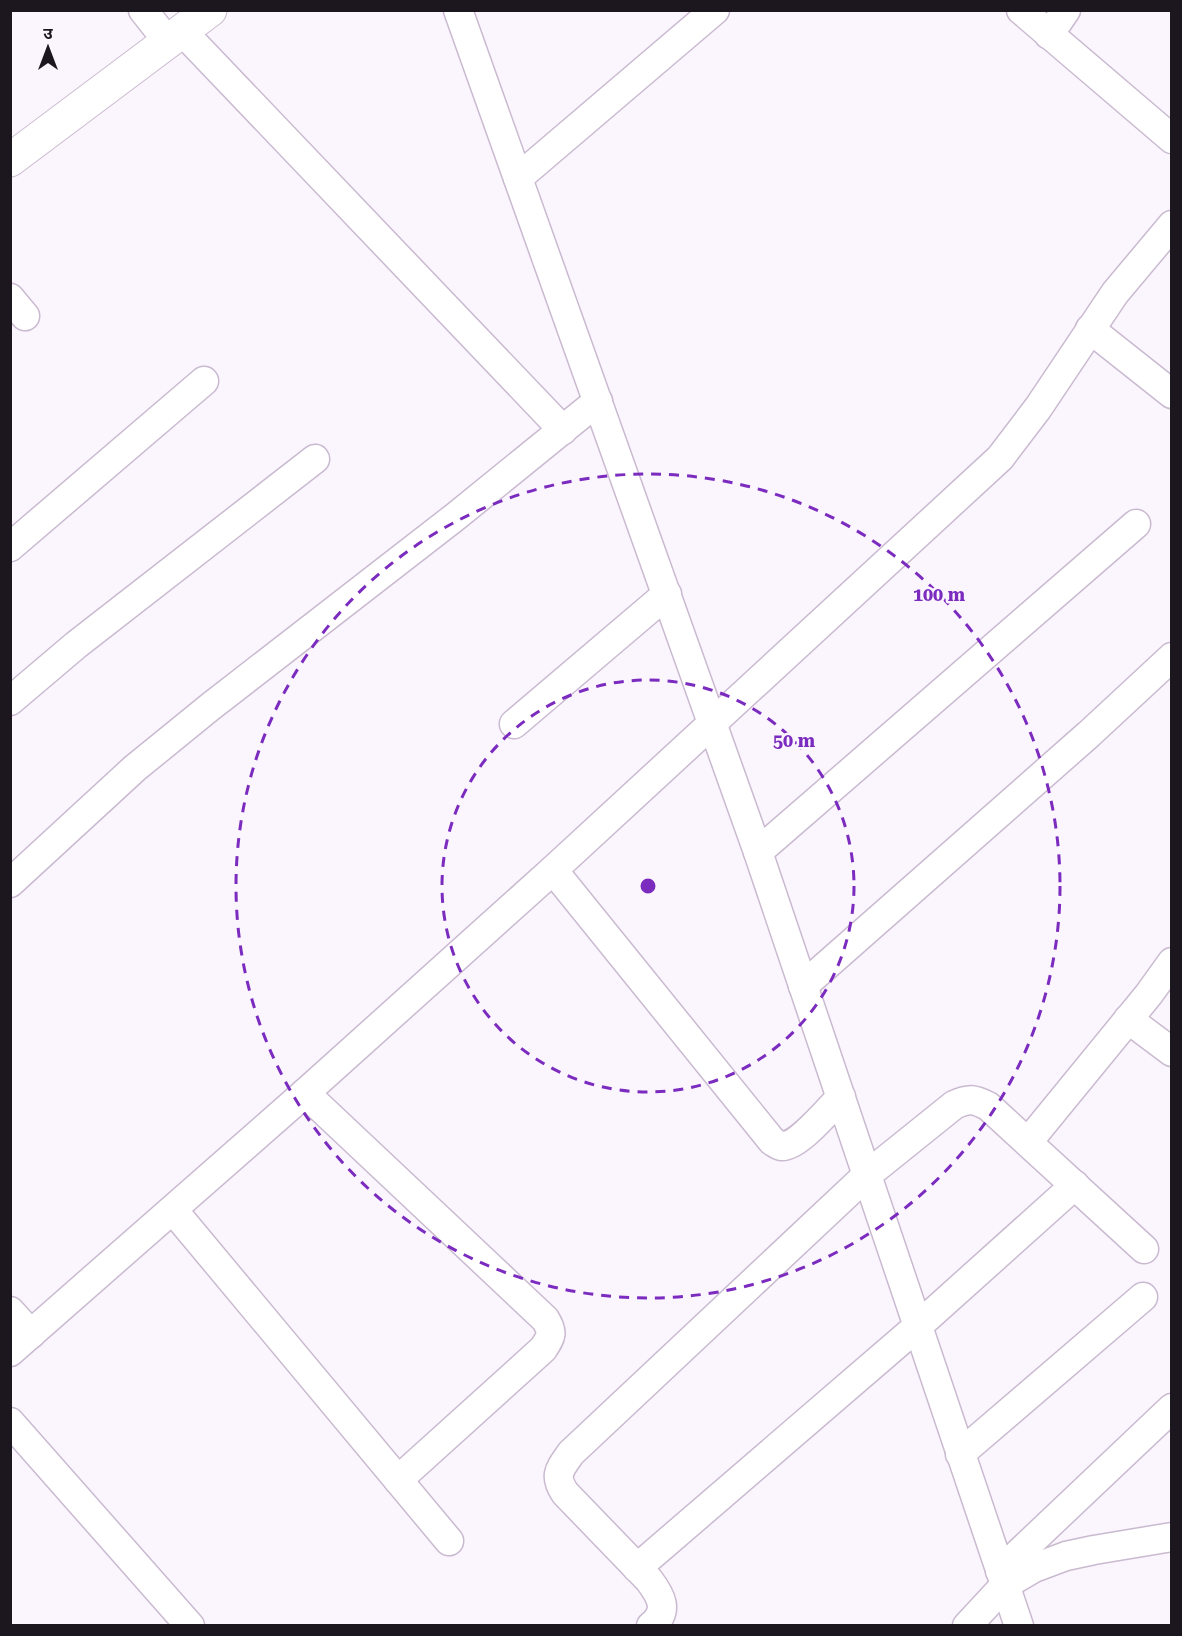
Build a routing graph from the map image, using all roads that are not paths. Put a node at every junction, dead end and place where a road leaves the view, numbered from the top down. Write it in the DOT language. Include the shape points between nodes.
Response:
graph roads {
  1 [pos="143,10"];
  2 [pos="210,10"];
  3 [pos="458,10"];
  4 [pos="715,10"];
  5 [pos="1021,10"];
  6 [pos="1066,10"];
  7 [pos="1049,35"];
  8 [pos="176,37"];
  9 [pos="1172,139"];
  10 [pos="10,160"];
  11 [pos="518,178"];
  12 [pos="1172,225"];
  13 [pos="1090,329"];
  14 [pos="204,381"];
  15 [pos="1172,394"];
  16 [pos="598,401"];
  17 [pos="563,430"];
  18 [pos="315,459"];
  19 [pos="1136,524"];
  20 [pos="10,547"];
  21 [pos="667,594"];
  22 [pos="1172,657"];
  23 [pos="10,701"];
  24 [pos="713,723"];
  25 [pos="514,724"];
  26 [pos="758,852"];
  27 [pos="553,870"];
  28 [pos="10,883"];
  29 [pos="1172,962"];
  30 [pos="803,986"];
  31 [pos="1128,1019"];
  32 [pos="1172,1052"];
  33 [pos="305,1093"];
  34 [pos="841,1097"];
  35 [pos="1028,1142"];
  36 [pos="867,1175"];
  37 [pos="1075,1185"];
  38 [pos="173,1210"];
  39 [pos="1144,1249"];
  40 [pos="1143,1297"];
  41 [pos="10,1311"];
  42 [pos="918,1326"];
  43 [pos="21,1343"];
  44 [pos="1172,1408"];
  45 [pos="10,1422"];
  46 [pos="960,1454"];
  47 [pos="398,1480"];
  48 [pos="1172,1538"];
  49 [pos="449,1540"];
  50 [pos="637,1568"];
  51 [pos="1002,1578"];
  52 [pos="190,1626"];
  53 [pos="651,1626"];
  54 [pos="967,1626"];
  55 [pos="1019,1626"];
  1 -- 8 [label="street"];
  2 -- 8 [label="street"];
  3 -- 11 [label="street"];
  4 -- 11 [label="street"];
  5 -- 7 [label="street"];
  6 -- 7 [label="street"];
  7 -- 9 [label="street"];
  8 -- 10 [label="street"];
  8 -- 17 [label="street"];
  11 -- 16 [label="street"];
  12 -- 13 [label="street" via="1114,293"];
  13 -- 15 [label="street"];
  13 -- 24 [label="street" via="1000,458"];
  14 -- 20 [label="street"];
  16 -- 17 [label="street"];
  16 -- 21 [label="street"];
  17 -- 28 [label="street" via="135,768"];
  18 -- 23 [label="street"];
  19 -- 26 [label="street"];
  21 -- 24 [label="street"];
  21 -- 25 [label="street"];
  22 -- 30 [label="street"];
  24 -- 26 [label="street"];
  24 -- 27 [label="street"];
  26 -- 30 [label="street"];
  27 -- 33 [label="street"];
  27 -- 34 [label="street" via="772,1141 781,1146 798,1139"];
  29 -- 31 [label="street"];
  30 -- 34 [label="street"];
  31 -- 32 [label="street"];
  31 -- 35 [label="street"];
  33 -- 38 [label="street"];
  33 -- 47 [label="street" via="551,1328 543,1349"];
  34 -- 36 [label="street"];
  35 -- 36 [label="street" via="988,1106 967,1099 954,1105"];
  35 -- 37 [label="street"];
  36 -- 42 [label="street"];
  36 -- 50 [label="street" via="571,1453 558,1471 558,1484 565,1493"];
  37 -- 39 [label="street"];
  37 -- 42 [label="street"];
  38 -- 43 [label="street"];
  38 -- 47 [label="street"];
  40 -- 46 [label="street"];
  41 -- 43 [label="street"];
  42 -- 46 [label="street"];
  42 -- 50 [label="street"];
  44 -- 51 [label="street"];
  45 -- 52 [label="street"];
  46 -- 51 [label="street"];
  47 -- 49 [label="street"];
  48 -- 51 [label="street" via="1065,1557"];
  50 -- 53 [label="street" via="660,1595 663,1610"];
  51 -- 54 [label="street"];
  51 -- 55 [label="street"];
}
